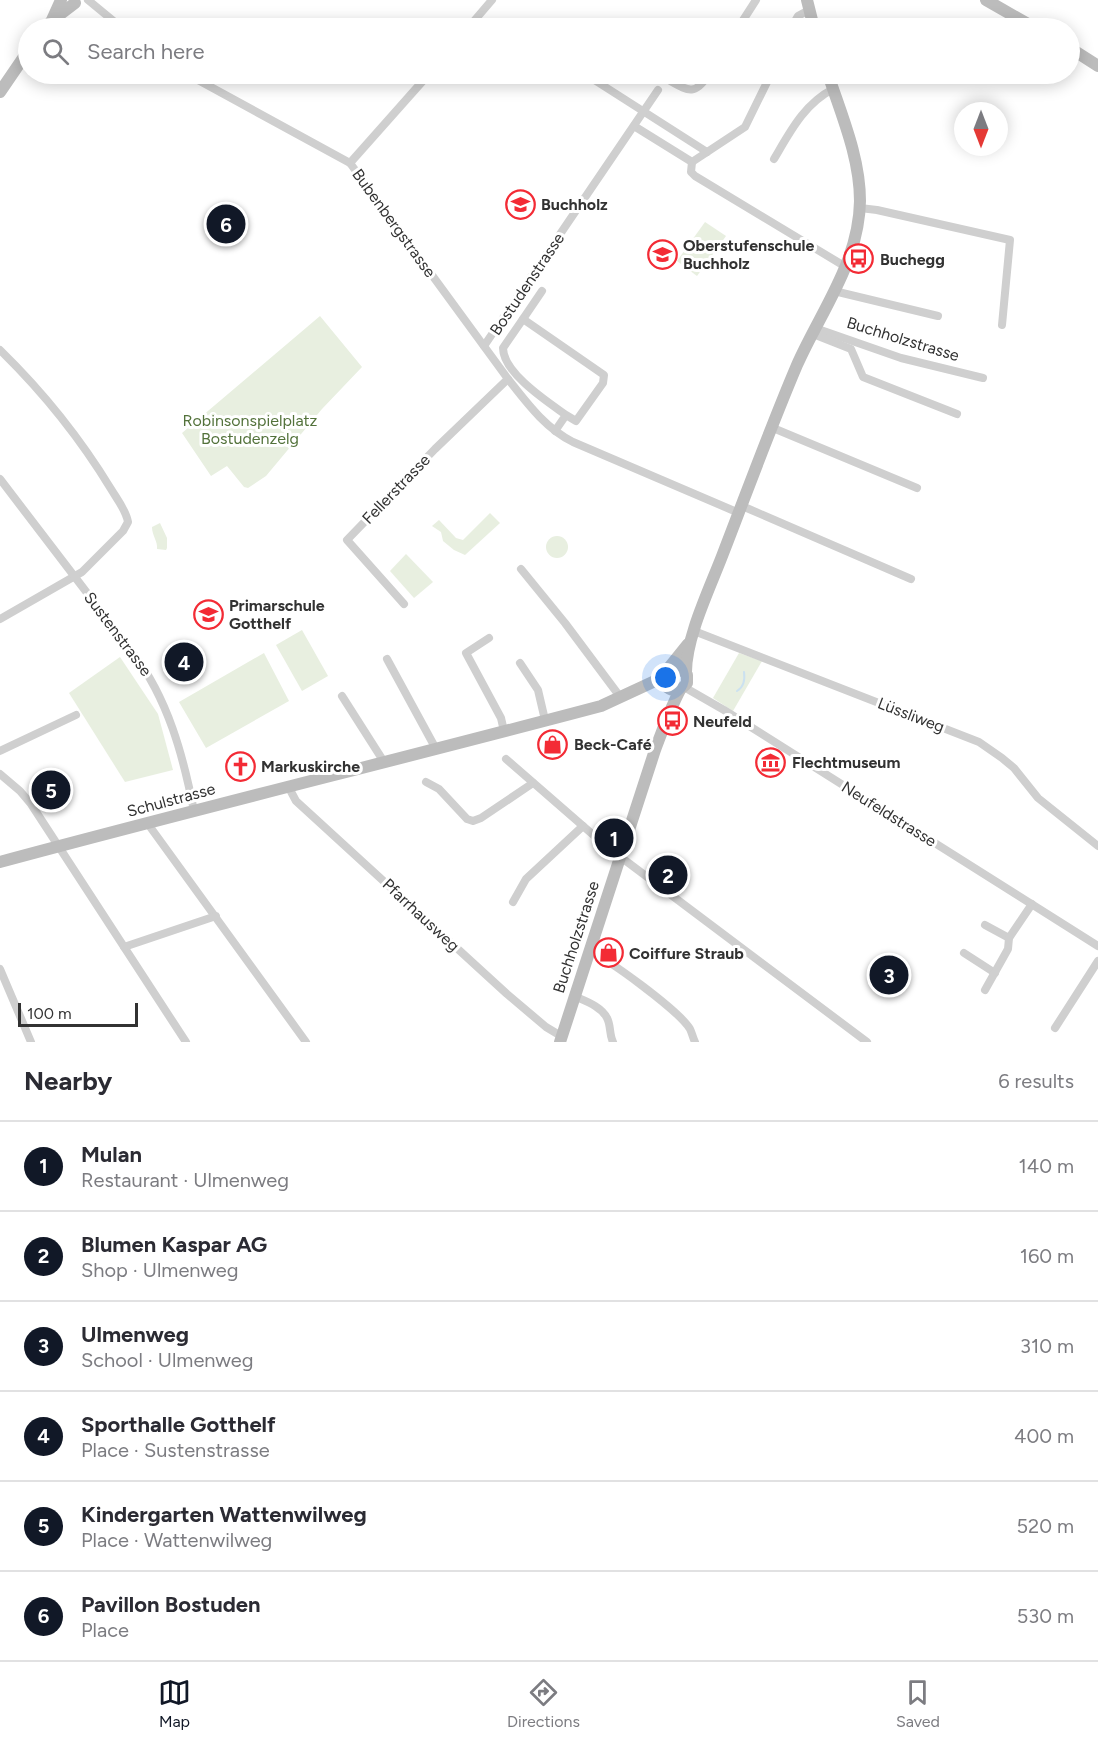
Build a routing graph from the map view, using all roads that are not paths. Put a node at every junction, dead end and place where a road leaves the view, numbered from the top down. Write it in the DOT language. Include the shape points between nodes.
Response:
graph roads {
  1 [pos="88,0"];
  2 [pos="492,0"];
  3 [pos="756,0"];
  4 [pos="986,0"];
  5 [pos="70,1"];
  6 [pos="808,5"];
  7 [pos="54,18"];
  8 [pos="110,18"];
  9 [pos="477,18"];
  10 [pos="744,18"];
  11 [pos="797,18"];
  12 [pos="1018,18"];
  13 [pos="1080,54"];
  14 [pos="18,66"];
  15 [pos="1098,66"];
  16 [pos="205,84"];
  17 [pos="420,84"];
  18 [pos="600,84"];
  19 [pos="676,84"];
  20 [pos="702,84"];
  21 [pos="766,84"];
  22 [pos="831,84"];
  23 [pos="658,90"];
  24 [pos="833,90"];
  25 [pos="0,92"];
  26 [pos="643,112"];
  27 [pos="634,126"];
  28 [pos="707,152"];
  29 [pos="774,159"];
  30 [pos="692,162"];
  31 [pos="350,163"];
  32 [pos="860,208"];
  33 [pos="846,267"];
  34 [pos="542,291"];
  35 [pos="834,291"];
  36 [pos="938,316"];
  37 [pos="523,319"];
  38 [pos="1002,325"];
  39 [pos="814,331"];
  40 [pos="484,346"];
  41 [pos="1,354"];
  42 [pos="983,378"];
  43 [pos="508,379"];
  44 [pos="957,414"];
  45 [pos="566,415"];
  46 [pos="773,428"];
  47 [pos="555,431"];
  48 [pos="0,479"];
  49 [pos="917,488"];
  50 [pos="740,510"];
  51 [pos="521,569"];
  52 [pos="75,577"];
  53 [pos="911,579"];
  54 [pos="405,604"];
  55 [pos="0,619"];
  56 [pos="692,636"];
  57 [pos="489,638"];
  58 [pos="459,651"];
  59 [pos="387,659"];
  60 [pos="520,663"];
  61 [pos="671,666"];
  62 [pos="686,672"];
  63 [pos="674,686"];
  64 [pos="342,696"];
  65 [pos="621,698"];
  66 [pos="76,715"];
  67 [pos="545,720"];
  68 [pos="503,728"];
  69 [pos="435,748"];
  70 [pos="0,751"];
  71 [pos="506,759"];
  72 [pos="384,762"];
  73 [pos="0,774"];
  74 [pos="426,782"];
  75 [pos="533,783"];
  76 [pos="288,786"];
  77 [pos="194,811"];
  78 [pos="148,824"];
  79 [pos="584,826"];
  80 [pos="57,846"];
  81 [pos="1098,846"];
  82 [pos="620,855"];
  83 [pos="0,862"];
  84 [pos="513,902"];
  85 [pos="1032,903"];
  86 [pos="216,916"];
  87 [pos="985,925"];
  88 [pos="1009,938"];
  89 [pos="1098,946"];
  90 [pos="124,947"];
  91 [pos="589,952"];
  92 [pos="964,953"];
  93 [pos="1098,961"];
  94 [pos="0,969"];
  95 [pos="994,973"];
  96 [pos="985,990"];
  97 [pos="574,996"];
  98 [pos="1055,1028"];
  99 [pos="561,1039"];
  100 [pos="31,1042"];
  101 [pos="186,1042"];
  102 [pos="306,1042"];
  103 [pos="613,1042"];
  104 [pos="695,1042"];
  105 [pos="867,1042"];
  1 -- 8 [label="street"];
  2 -- 9 [label="street"];
  3 -- 10 [label="street"];
  4 -- 12 [label="street"];
  5 -- 7 [label="street"];
  6 -- 11 [label="street"];
  13 -- 15 [label="street"];
  14 -- 25 [label="street"];
  16 -- 31 [label="street, Bubenbergstrasse"];
  17 -- 31 [label="street"];
  18 -- 26 [label="street"];
  19 -- 20 [label="street" via="692,90"];
  21 -- 28 [label="street" via="745,127"];
  22 -- 24 [label="street, Buchholzstrasse"];
  23 -- 26 [label="street, Bostudenstrasse"];
  24 -- 29 [label="street" via="802,114"];
  24 -- 32 [label="street, Buchholzstrasse" via="856,165"];
  26 -- 27 [label="street, Bostudenstrasse"];
  26 -- 28 [label="street"];
  27 -- 30 [label="street"];
  27 -- 40 [label="street, Bostudenstrasse"];
  28 -- 30 [label="street"];
  30 -- 33 [label="street" via="690,167 695,176"];
  31 -- 40 [label="street, Bubenbergstrasse"];
  32 -- 33 [label="street, Buchholzstrasse"];
  32 -- 38 [label="street" via="1010,240"];
  33 -- 35 [label="street, Buchholzstrasse"];
  34 -- 37 [label="street"];
  35 -- 36 [label="street, Buchholzstrasse"];
  35 -- 39 [label="street, Buchholzstrasse"];
  37 -- 45 [label="street" via="503,348 506,359 530,388"];
  37 -- 45 [label="street" via="604,375 603,383 576,421"];
  39 -- 42 [label="street, Buchholzstrasse"];
  39 -- 44 [label="street" via="851,349 863,377"];
  39 -- 46 [label="street, Buchholzstrasse"];
  40 -- 43 [label="street, Bostudenstrasse"];
  41 -- 52 [label="street" via="70,430 127,517 123,531"];
  43 -- 47 [label="street, Bostudenstrasse"];
  43 -- 54 [label="street, Fellerstrasse" via="347,540"];
  45 -- 47 [label="street"];
  46 -- 49 [label="street"];
  46 -- 50 [label="street, Buchholzstrasse"];
  47 -- 50 [label="street, Bostudenstrasse" via="573,442"];
  48 -- 52 [label="street, Sustenstrasse"];
  50 -- 53 [label="street, Bostudenstrasse"];
  50 -- 56 [label="street, Buchholzstrasse"];
  51 -- 65 [label="street"];
  52 -- 55 [label="street"];
  52 -- 77 [label="street, Sustenstrasse" via="145,668 161,696"];
  56 -- 61 [label="street, Buchholzstrasse"];
  56 -- 62 [label="street, Buchholzstrasse"];
  56 -- 81 [label="street, Lüssliweg" via="979,742 1014,768 1038,798"];
  57 -- 68 [label="street" via="466,652"];
  58 -- 68 [label="street"];
  59 -- 69 [label="street"];
  60 -- 67 [label="street" via="538,690"];
  61 -- 62 [label="street"];
  61 -- 63 [label="street" via="664,673"];
  62 -- 63 [label="street" via="687,680"];
  63 -- 65 [label="street, Schulstrasse" via="655,681"];
  63 -- 82 [label="street, Buchholzstrasse" via="673,707"];
  63 -- 85 [label="street, Neufeldstrasse"];
  64 -- 72 [label="street"];
  65 -- 67 [label="street, Schulstrasse"];
  66 -- 70 [label="street"];
  67 -- 68 [label="street, Schulstrasse"];
  68 -- 69 [label="street, Schulstrasse"];
  69 -- 72 [label="street, Schulstrasse"];
  71 -- 75 [label="street"];
  72 -- 76 [label="street, Schulstrasse"];
  73 -- 80 [label="street" via="26,797"];
  74 -- 75 [label="street" via="440,789 473,821"];
  75 -- 79 [label="street"];
  76 -- 77 [label="street, Schulstrasse"];
  76 -- 99 [label="street, Pfarrhausweg" via="296,801"];
  77 -- 78 [label="street, Schulstrasse"];
  78 -- 80 [label="street, Schulstrasse"];
  78 -- 86 [label="street"];
  79 -- 82 [label="street"];
  79 -- 84 [label="street" via="526,879"];
  80 -- 83 [label="street, Schulstrasse"];
  80 -- 90 [label="street"];
  82 -- 91 [label="street, Buchholzstrasse"];
  82 -- 105 [label="street"];
  85 -- 88 [label="street"];
  85 -- 89 [label="street, Neufeldstrasse"];
  86 -- 90 [label="street"];
  86 -- 102 [label="street"];
  87 -- 88 [label="street"];
  88 -- 95 [label="street" via="1008,950"];
  90 -- 101 [label="street"];
  91 -- 97 [label="street, Buchholzstrasse"];
  91 -- 104 [label="street" via="602,957 658,999 689,1027"];
  92 -- 95 [label="street"];
  93 -- 98 [label="street"];
  94 -- 100 [label="street"];
  95 -- 96 [label="street"];
  97 -- 99 [label="street, Buchholzstrasse"];
  97 -- 103 [label="street" via="605,1015"];
}
